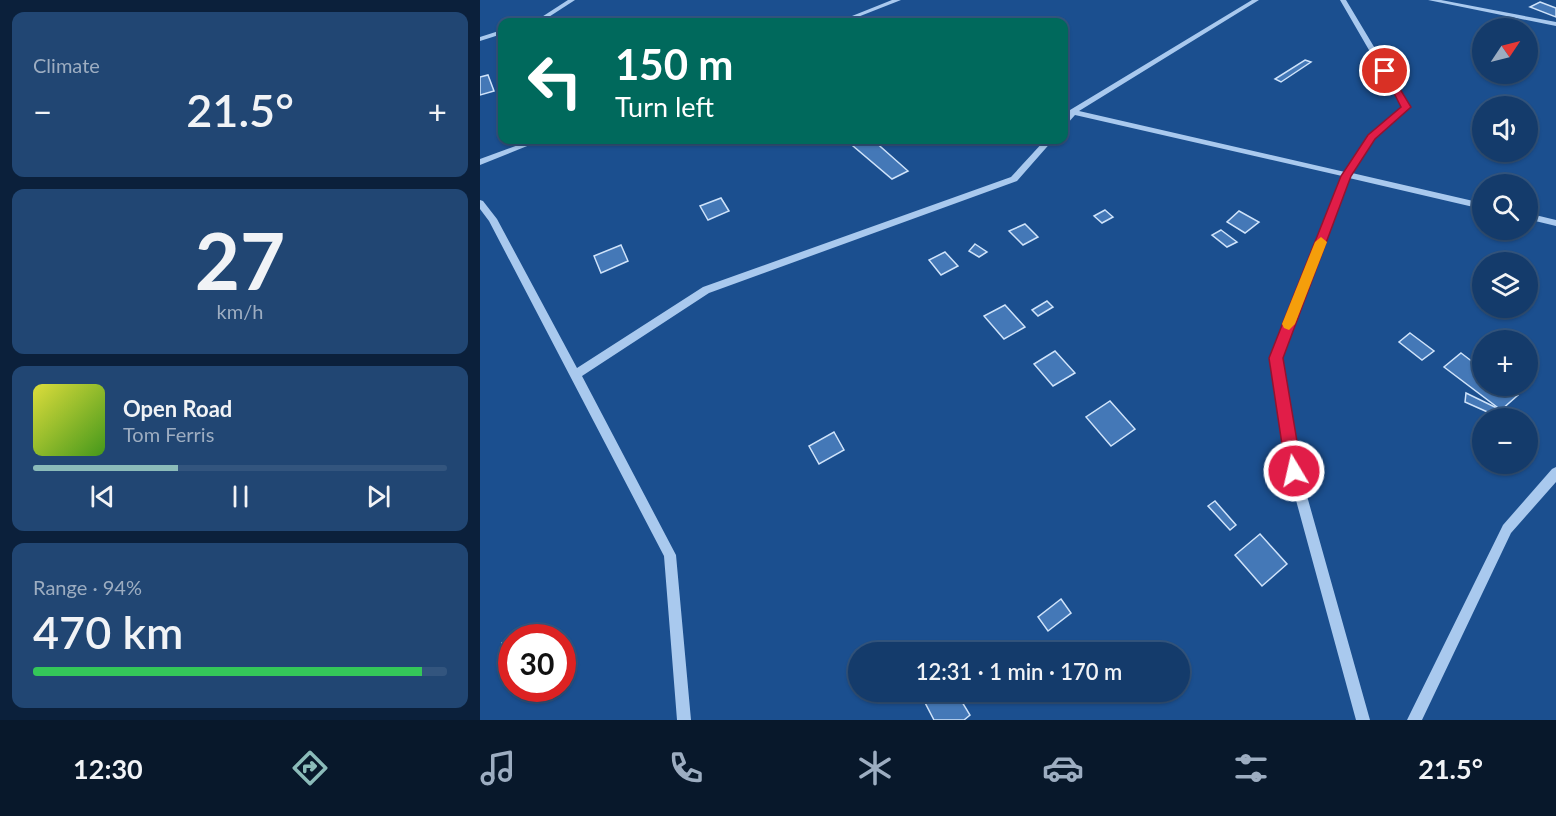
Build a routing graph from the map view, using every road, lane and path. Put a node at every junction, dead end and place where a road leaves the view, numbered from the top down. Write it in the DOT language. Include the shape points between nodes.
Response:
graph roads {
  1 [pos="572,0"];
  2 [pos="898,0"];
  3 [pos="1256,0"];
  4 [pos="1342,0"];
  5 [pos="1431,0"];
  6 [pos="543,18"];
  7 [pos="851,18"];
  8 [pos="1556,24"];
  9 [pos="498,34"];
  10 [pos="480,39"];
  11 [pos="1073,112"];
  12 [pos="1068,118"];
  13 [pos="527,144"];
  14 [pos="1045,144"];
  15 [pos="480,162"];
  16 [pos="1346,176"];
  17 [pos="480,203"];
  18 [pos="1472,204"];
  19 [pos="1538,219"];
  20 [pos="1556,223"];
  21 [pos="575,375"];
  22 [pos="1556,473"];
  23 [pos="684,720"];
  24 [pos="1363,720"];
  25 [pos="1414,720"];
  1 -- 6 [label="street"];
  2 -- 7 [label="street"];
  3 -- 11 [label="street"];
  4 -- 16 [label="street" via="1406,107 1372,137"];
  5 -- 8 [label="street"];
  9 -- 10 [label="street"];
  11 -- 12 [label="street"];
  11 -- 16 [label="street"];
  13 -- 15 [label="street"];
  14 -- 21 [label="street" via="1014,179 706,290"];
  16 -- 18 [label="street"];
  16 -- 24 [label="street" via="1276,358 1294,471"];
  17 -- 21 [label="street" via="493,219"];
  19 -- 20 [label="street"];
  21 -- 23 [label="street" via="670,555"];
  22 -- 25 [label="street" via="1507,529"];
}
